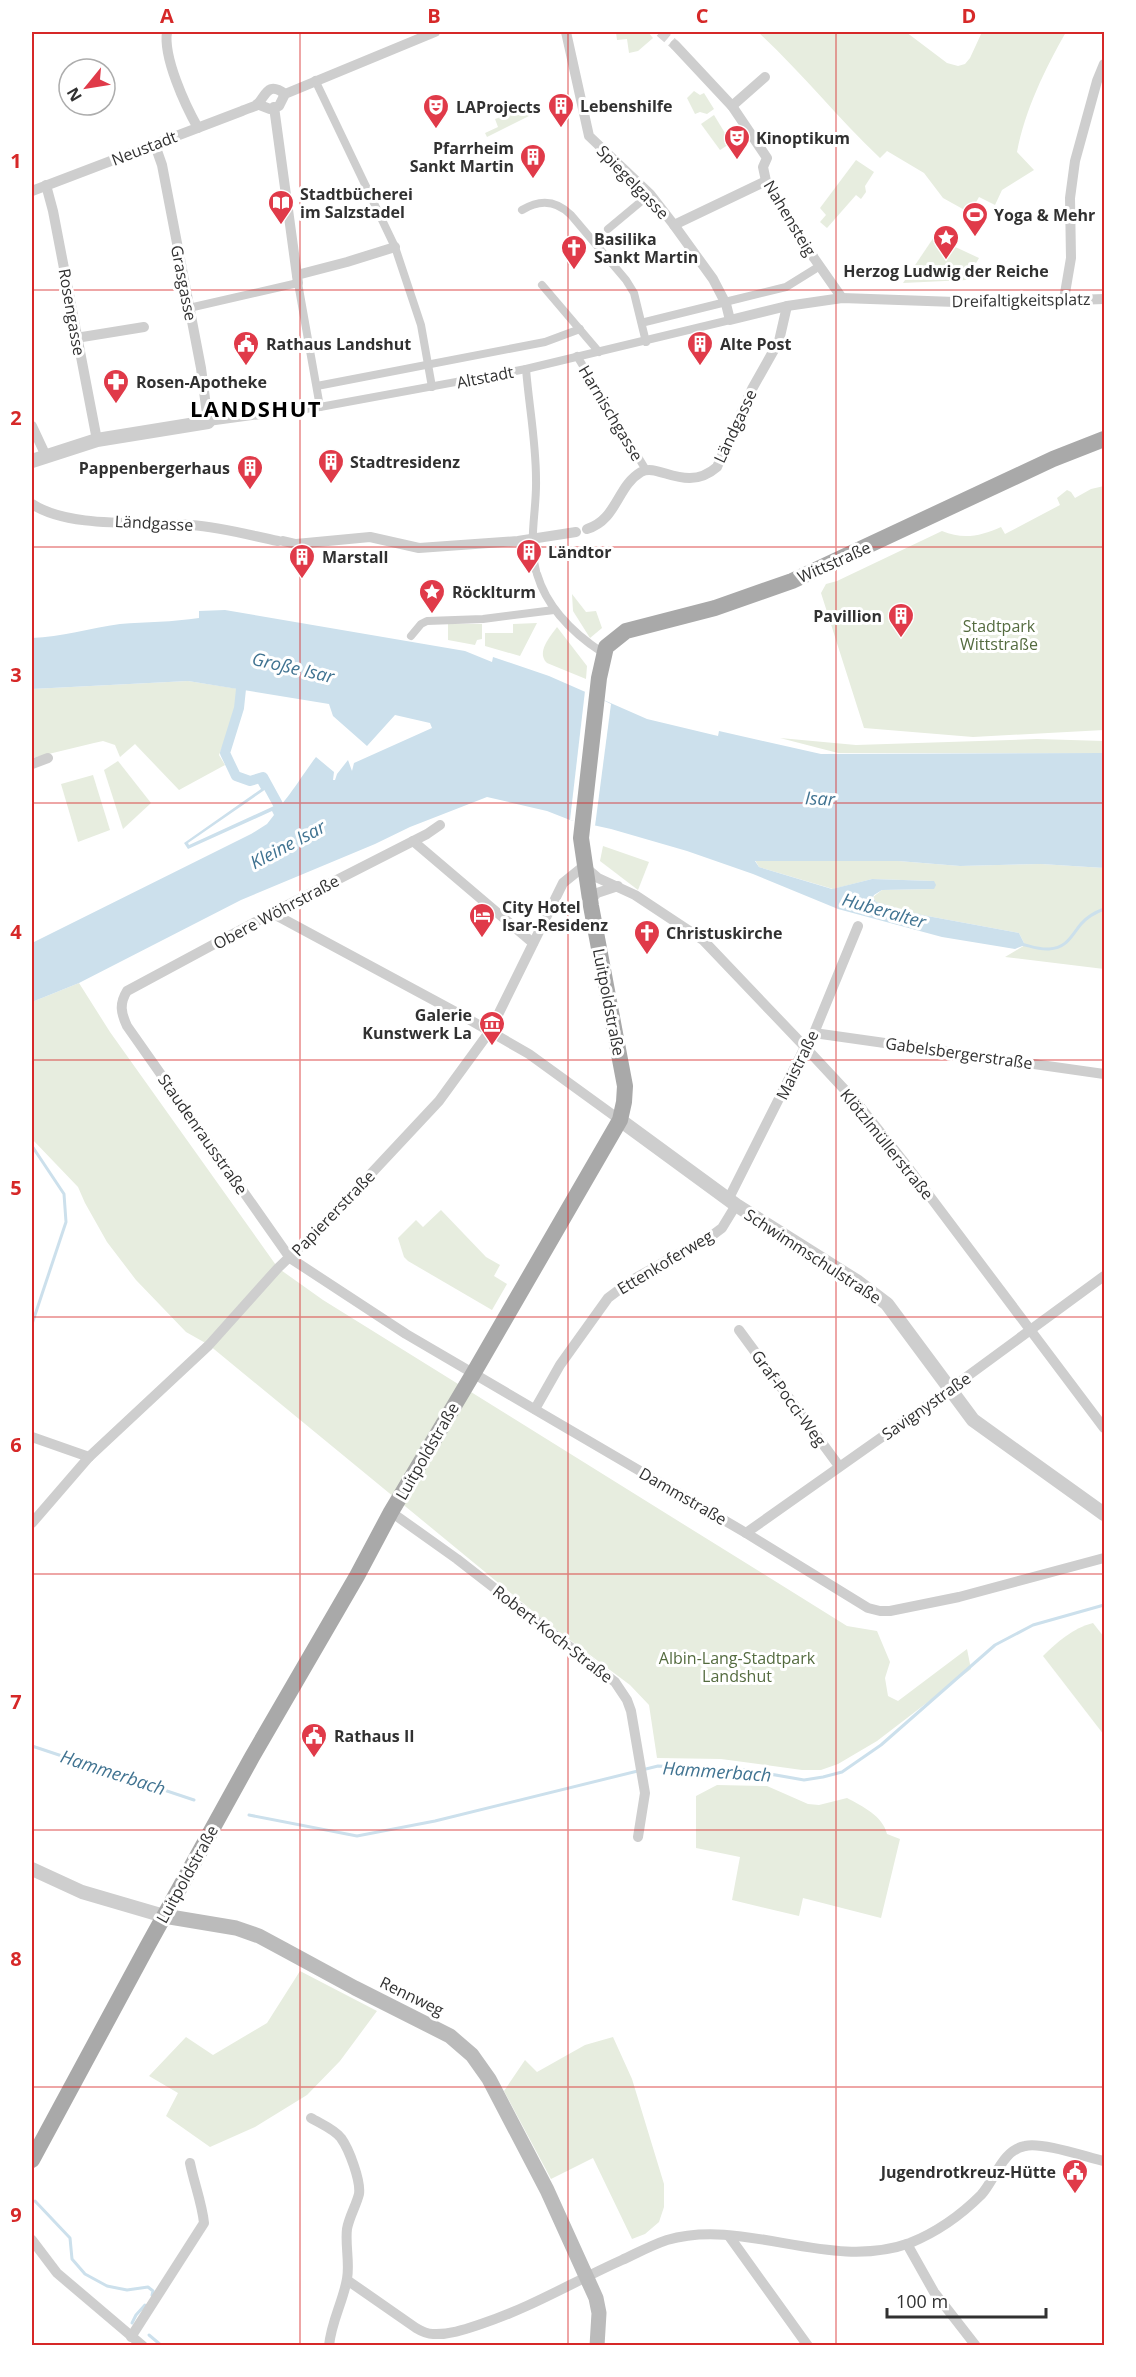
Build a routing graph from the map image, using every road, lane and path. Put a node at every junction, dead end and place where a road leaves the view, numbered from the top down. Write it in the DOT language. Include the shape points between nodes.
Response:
graph roads {
  1 [pos="435,32"];
  2 [pos="566,32"];
  3 [pos="166,37"];
  4 [pos="675,45"];
  5 [pos="1104,64"];
  6 [pos="765,77"];
  7 [pos="315,80"];
  8 [pos="285,94"];
  9 [pos="257,104"];
  10 [pos="732,106"];
  11 [pos="274,107"];
  12 [pos="198,128"];
  13 [pos="155,145"];
  14 [pos="766,181"];
  15 [pos="46,185"];
  16 [pos="32,191"];
  17 [pos="650,194"];
  18 [pos="522,210"];
  19 [pos="674,225"];
  20 [pos="608,229"];
  21 [pos="396,247"];
  22 [pos="815,269"];
  23 [pos="297,279"];
  24 [pos="542,285"];
  25 [pos="842,298"];
  26 [pos="1104,298"];
  27 [pos="1064,299"];
  28 [pos="937,301"];
  29 [pos="787,306"];
  30 [pos="189,308"];
  31 [pos="730,320"];
  32 [pos="645,322"];
  33 [pos="144,327"];
  34 [pos="580,329"];
  35 [pos="76,338"];
  36 [pos="646,342"];
  37 [pos="599,352"];
  38 [pos="577,356"];
  39 [pos="429,364"];
  40 [pos="526,369"];
  41 [pos="318,386"];
  42 [pos="432,387"];
  43 [pos="320,407"];
  44 [pos="208,422"];
  45 [pos="32,426"];
  46 [pos="1104,439"];
  47 [pos="97,440"];
  48 [pos="46,456"];
  49 [pos="32,461"];
  50 [pos="646,470"];
  51 [pos="32,504"];
  52 [pos="532,539"];
  53 [pos="554,610"];
  54 [pos="411,636"];
  55 [pos="603,653"];
  56 [pos="48,758"];
  57 [pos="32,764"];
  58 [pos="440,825"];
  59 [pos="413,840"];
  60 [pos="584,866"];
  61 [pos="618,886"];
  62 [pos="590,901"];
  63 [pos="272,913"];
  64 [pos="858,926"];
  65 [pos="533,943"];
  66 [pos="121,1007"];
  67 [pos="490,1031"];
  68 [pos="814,1033"];
  69 [pos="805,1047"];
  70 [pos="1104,1074"];
  71 [pos="620,1120"];
  72 [pos="732,1203"];
  73 [pos="290,1258"];
  74 [pos="1104,1276"];
  75 [pos="739,1330"];
  76 [pos="1032,1331"];
  77 [pos="473,1374"];
  78 [pos="950,1389"];
  79 [pos="535,1409"];
  80 [pos="1104,1428"];
  81 [pos="32,1437"];
  82 [pos="89,1457"];
  83 [pos="840,1466"];
  84 [pos="391,1512"];
  85 [pos="1104,1514"];
  86 [pos="32,1523"];
  87 [pos="746,1533"];
  88 [pos="1104,1558"];
  89 [pos="638,1837"];
  90 [pos="32,1869"];
  91 [pos="164,1916"];
  92 [pos="311,2118"];
  93 [pos="32,2160"];
  94 [pos="1104,2161"];
  95 [pos="190,2163"];
  96 [pos="729,2236"];
  97 [pos="32,2240"];
  98 [pos="907,2244"];
  99 [pos="586,2277"];
  100 [pos="347,2280"];
  101 [pos="131,2337"];
  102 [pos="143,2346"];
  103 [pos="329,2346"];
  104 [pos="597,2346"];
  105 [pos="808,2346"];
  106 [pos="976,2346"];
  1 -- 7 [label="street, Neustadt"];
  2 -- 17 [label="street, Spiegelgasse" via="589,136"];
  3 -- 12 [label="street" via="183,95"];
  4 -- 10 [label="street, Nahensteig"];
  5 -- 27 [label="street" via="1075,161 1070,198 1071,258"];
  6 -- 10 [label="street"];
  7 -- 8 [label="street, Neustadt"];
  7 -- 21 [label="street"];
  8 -- 9 [label="street, Neustadt" via="273,89 265,92"];
  8 -- 11 [label="street, Neustadt"];
  9 -- 11 [label="street"];
  9 -- 12 [label="street, Neustadt"];
  10 -- 14 [label="street, Nahensteig" via="767,158 763,167"];
  11 -- 23 [label="street"];
  12 -- 13 [label="street, Neustadt"];
  13 -- 15 [label="street, Neustadt"];
  13 -- 30 [label="street, Grasgasse"];
  14 -- 19 [label="street"];
  14 -- 25 [label="street, Nahensteig"];
  15 -- 16 [label="street, Neustadt"];
  15 -- 35 [label="street, Rosengasse"];
  17 -- 19 [label="street, Spiegelgasse"];
  17 -- 20 [label="street"];
  18 -- 36 [label="street" via="550,202 571,215 626,280 634,294"];
  19 -- 31 [label="street, Spiegelgasse" via="713,279"];
  21 -- 23 [label="street"];
  21 -- 39 [label="street"];
  22 -- 32 [label="street" via="786,287"];
  23 -- 30 [label="street"];
  23 -- 41 [label="street"];
  24 -- 34 [label="street"];
  25 -- 28 [label="street, Altstadt"];
  25 -- 29 [label="street, Altstadt"];
  26 -- 27 [label="street, Dreifaltigkeitsplatz"];
  27 -- 28 [label="street, Dreifaltigkeitsplatz"];
  29 -- 31 [label="street, Altstadt"];
  29 -- 50 [label="street, Ländgasse" via="782,340 752,389 717,467 692,478"];
  30 -- 44 [label="street, Grasgasse"];
  31 -- 36 [label="street, Altstadt"];
  33 -- 35 [label="street"];
  34 -- 37 [label="street"];
  34 -- 39 [label="street, Altstadt" via="545,342"];
  35 -- 47 [label="street, Rosengasse"];
  36 -- 37 [label="street, Altstadt"];
  37 -- 38 [label="street, Altstadt"];
  38 -- 40 [label="street, Altstadt"];
  38 -- 50 [label="street, Harnischgasse"];
  39 -- 41 [label="street, Altstadt"];
  39 -- 42 [label="street"];
  40 -- 42 [label="street, Altstadt"];
  40 -- 52 [label="street" via="535,437"];
  41 -- 43 [label="street"];
  42 -- 43 [label="street, Altstadt"];
  43 -- 44 [label="street, Altstadt"];
  44 -- 47 [label="street, Altstadt"];
  45 -- 48 [label="street"];
  46 -- 55 [label="main road, Wittstraße" via="792,581 715,608 626,631 610,642"];
  47 -- 48 [label="street, Altstadt"];
  48 -- 49 [label="street, Altstadt"];
  50 -- 52 [label="street, Ländgasse" via="631,482 604,520 581,531"];
  51 -- 52 [label="street, Ländgasse" via="71,519 193,525 296,544 370,537 419,548"];
  52 -- 53 [label="street" via="537,572"];
  53 -- 54 [label="street" via="427,621"];
  53 -- 55 [label="street"];
  55 -- 60 [label="main road, Luitpoldstraße" via="582,823"];
  56 -- 57 [label="street"];
  58 -- 59 [label="street, Obere Wöhrstraße"];
  59 -- 63 [label="street, Obere Wöhrstraße"];
  59 -- 65 [label="street"];
  60 -- 61 [label="street, Klötzlmüllerstraße" via="598,878"];
  60 -- 62 [label="main road, Luitpoldstraße"];
  60 -- 65 [label="street, Papiererstraße" via="563,883"];
  61 -- 62 [label="street" via="597,893"];
  61 -- 69 [label="street, Klötzlmüllerstraße" via="703,940"];
  62 -- 71 [label="main road, Luitpoldstraße" via="625,1086"];
  63 -- 66 [label="street, Obere Wöhrstraße" via="127,991"];
  63 -- 67 [label="street, Schwimmschulstraße"];
  64 -- 68 [label="street, Maistraße"];
  65 -- 67 [label="street, Papiererstraße"];
  66 -- 73 [label="street, Staudenrausstraße" via="127,1026"];
  67 -- 71 [label="street, Schwimmschulstraße" via="529,1054"];
  67 -- 73 [label="street, Papiererstraße" via="437,1104"];
  68 -- 69 [label="street, Maistraße"];
  68 -- 70 [label="street, Gabelsbergerstraße"];
  69 -- 72 [label="street, Maistraße"];
  69 -- 76 [label="street, Klötzlmüllerstraße" via="858,1104"];
  71 -- 72 [label="street, Schwimmschulstraße"];
  71 -- 77 [label="main road, Luitpoldstraße"];
  72 -- 78 [label="street, Schwimmschulstraße" via="887,1304"];
  72 -- 79 [label="street, Ettenkoferweg" via="722,1228 608,1298 560,1365"];
  73 -- 77 [label="street, Dammstraße"];
  73 -- 82 [label="street, Papiererstraße" via="209,1345"];
  74 -- 76 [label="street, Savignystraße"];
  75 -- 83 [label="street, Graf-Pocci-Weg"];
  76 -- 78 [label="street, Savignystraße"];
  76 -- 80 [label="street, Klötzlmüllerstraße"];
  77 -- 79 [label="street, Dammstraße"];
  77 -- 84 [label="main road, Luitpoldstraße"];
  78 -- 83 [label="street, Savignystraße"];
  78 -- 85 [label="street, Schwimmschulstraße" via="982,1427"];
  79 -- 87 [label="street, Dammstraße"];
  81 -- 82 [label="street"];
  82 -- 86 [label="street, Papiererstraße"];
  83 -- 87 [label="street, Savignystraße"];
  84 -- 89 [label="street, Robert-Koch-Straße" via="615,1682 627,1700 645,1793"];
  84 -- 91 [label="main road, Luitpoldstraße"];
  87 -- 88 [label="street, Dammstraße" via="868,1608 880,1611 959,1597"];
  90 -- 91 [label="street, Rennweg" via="82,1892"];
  91 -- 93 [label="main road, Luitpoldstraße"];
  91 -- 99 [label="main road, Rennweg" via="236,1928 259,1936 461,2044 489,2079 547,2190"];
  92 -- 100 [label="street" via="341,2138 358,2179 359,2194 346,2233"];
  94 -- 98 [label="street" via="1036,2146 1019,2148 1009,2154 991,2183 967,2208 936,2231"];
  95 -- 101 [label="street" via="204,2223"];
  96 -- 98 [label="street" via="831,2251 878,2251"];
  96 -- 99 [label="street" via="667,2240"];
  96 -- 105 [label="street"];
  97 -- 101 [label="street" via="57,2273"];
  98 -- 106 [label="street" via="934,2292"];
  99 -- 100 [label="street" via="494,2320 432,2334 406,2322"];
  99 -- 104 [label="main road, Rennweg" via="599,2313"];
  100 -- 103 [label="street"];
  101 -- 102 [label="street"];
}
